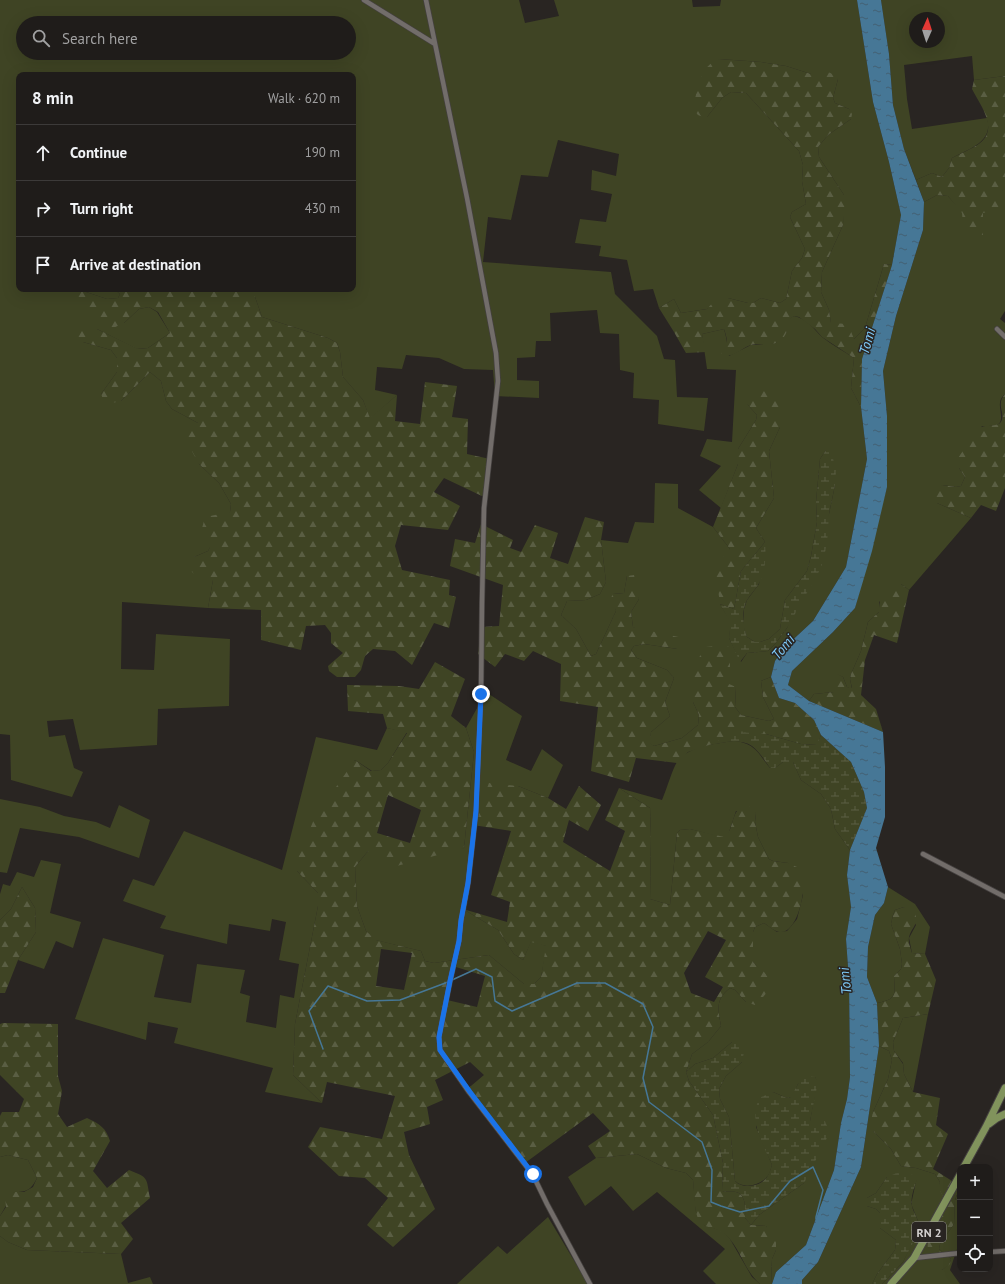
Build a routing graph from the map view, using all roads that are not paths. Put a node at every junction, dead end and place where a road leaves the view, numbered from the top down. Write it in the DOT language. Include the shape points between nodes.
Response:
graph roads {
  1 [pos="364,0"];
  2 [pos="426,0"];
  3 [pos="434,44"];
  4 [pos="997,329"];
  5 [pos="1005,337"];
  6 [pos="923,854"];
  7 [pos="1005,897"];
  8 [pos="1005,1088"];
  9 [pos="1005,1114"];
  10 [pos="986,1127"];
  11 [pos="966,1164"];
  12 [pos="957,1180"];
  13 [pos="1005,1251"];
  14 [pos="993,1252"];
  15 [pos="957,1253"];
  16 [pos="914,1258"];
  17 [pos="590,1284"];
  18 [pos="891,1284"];
  1 -- 3 [label="street"];
  2 -- 3 [label="street"];
  3 -- 17 [label="street" via="467,198 496,353 498,381 484,508 476,811 459,941 439,1037 440,1050 533,1174"];
  4 -- 5 [label="street"];
  6 -- 7 [label="street"];
  8 -- 10 [label="main road"];
  9 -- 10 [label="main road"];
  10 -- 11 [label="main road"];
  12 -- 16 [label="main road, RN 2"];
  13 -- 14 [label="street"];
  15 -- 16 [label="street"];
  16 -- 18 [label="main road, RN 2"];
}
